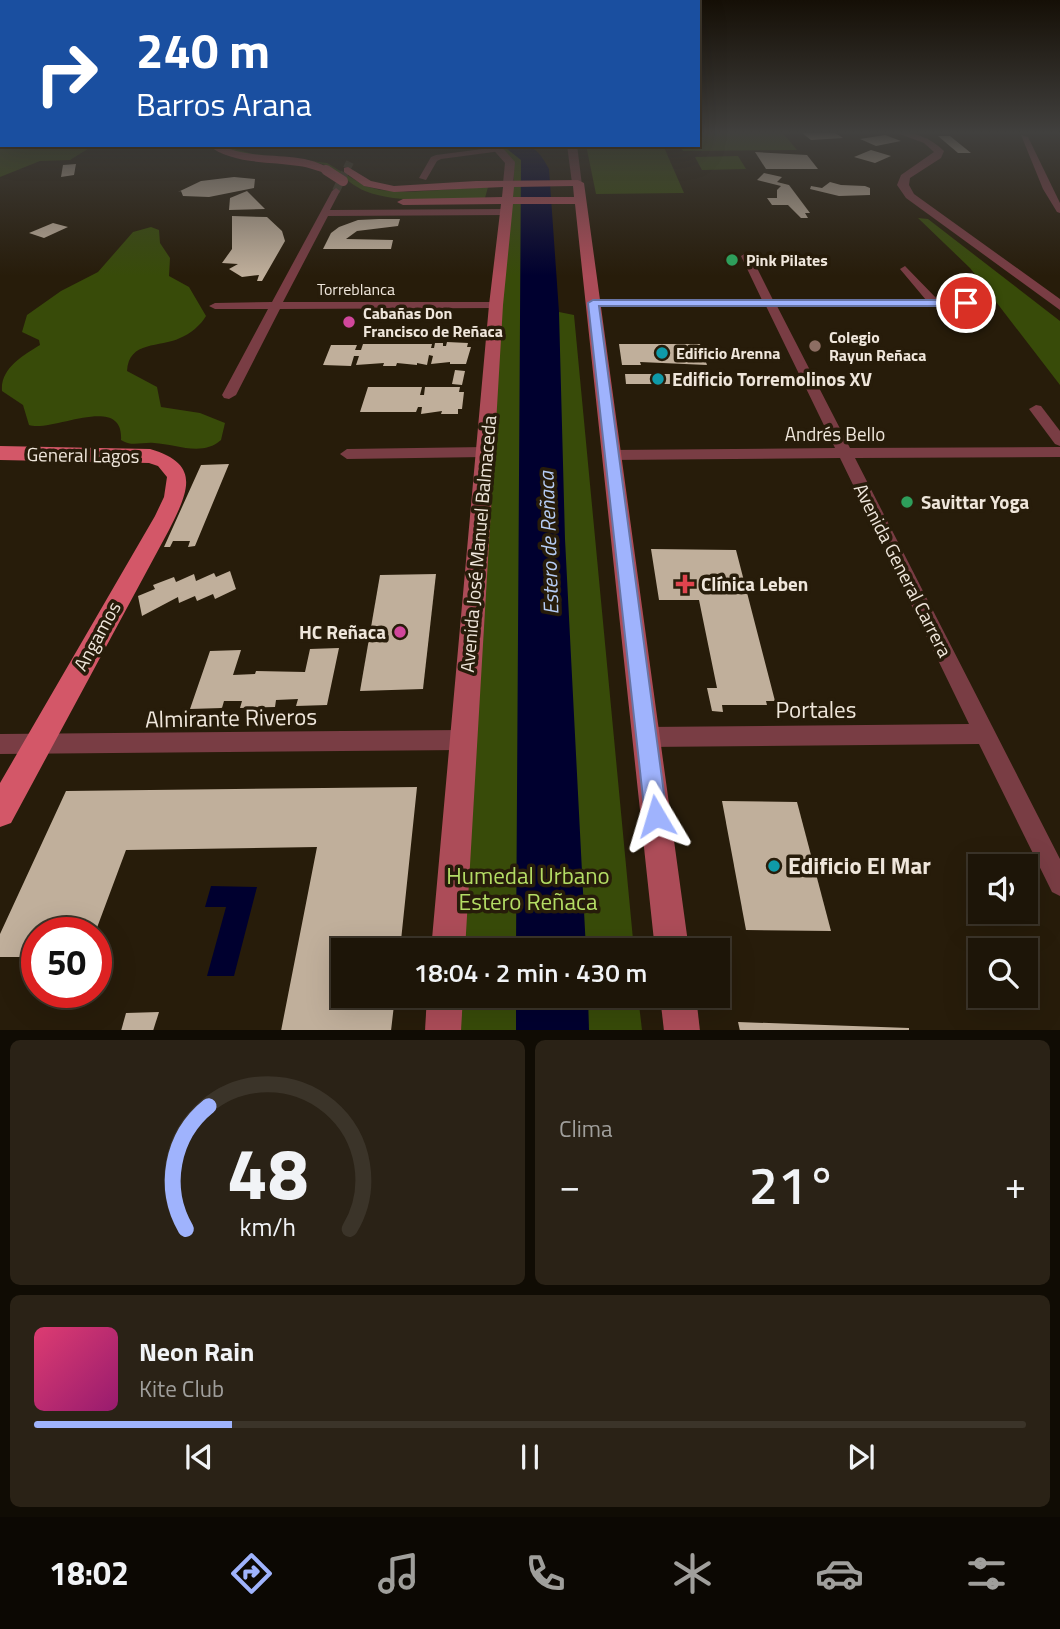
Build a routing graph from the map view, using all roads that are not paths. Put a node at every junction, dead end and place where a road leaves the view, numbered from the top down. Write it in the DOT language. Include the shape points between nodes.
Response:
graph roads {
  1 [pos="904,180"];
  2 [pos="1043,180"];
  3 [pos="342,181"];
  4 [pos="513,183"];
  5 [pos="578,183"];
  6 [pos="1045,184"];
  7 [pos="1060,186"];
  8 [pos="580,201"];
  9 [pos="510,205"];
  10 [pos="1060,210"];
  11 [pos="324,213"];
  12 [pos="746,256"];
  13 [pos="905,268"];
  14 [pos="593,303"];
  15 [pos="935,303"];
  16 [pos="966,303"];
  17 [pos="770,304"];
  18 [pos="277,305"];
  19 [pos="496,305"];
  20 [pos="215,306"];
  21 [pos="1060,306"];
  22 [pos="229,395"];
  23 [pos="1036,409"];
  24 [pos="1060,441"];
  25 [pos="485,452"];
  26 [pos="1060,452"];
  27 [pos="0,453"];
  28 [pos="845,453"];
  29 [pos="346,454"];
  30 [pos="611,455"];
  31 [pos="165,460"];
  32 [pos="985,734"];
  33 [pos="646,737"];
  34 [pos="462,740"];
  35 [pos="0,744"];
  36 [pos="36,744"];
  37 [pos="0,812"];
  38 [pos="1060,884"];
  39 [pos="449,938"];
  40 [pos="671,938"];
  41 [pos="444,1008"];
  42 [pos="679,1008"];
  43 [pos="443,1030"];
  44 [pos="682,1030"];
  1 -- 21 [label="street" via="911,196"];
  2 -- 6 [label="street"];
  3 -- 4 [label="main road" via="394,189"];
  3 -- 9 [label="main road" via="363,195 389,201"];
  3 -- 11 [label="street"];
  4 -- 5 [label="main road"];
  4 -- 9 [label="main road, Avenida José Manuel Balmaceda"];
  5 -- 8 [label="main road"];
  6 -- 7 [label="street"];
  6 -- 10 [label="street"];
  8 -- 9 [label="main road"];
  8 -- 14 [label="main road"];
  9 -- 11 [label="street"];
  9 -- 19 [label="main road, Avenida José Manuel Balmaceda"];
  11 -- 18 [label="street"];
  12 -- 17 [label="street, Avenida General Carrera"];
  13 -- 15 [label="street"];
  14 -- 17 [label="street"];
  14 -- 30 [label="main road"];
  15 -- 16 [label="street"];
  15 -- 17 [label="street"];
  17 -- 28 [label="street, Avenida General Carrera"];
  18 -- 19 [label="street, Torreblanca"];
  18 -- 20 [label="street, Torreblanca"];
  18 -- 22 [label="street"];
  19 -- 25 [label="main road, Avenida José Manuel Balmaceda"];
  23 -- 24 [label="street"];
  25 -- 29 [label="street"];
  25 -- 34 [label="main road, Avenida José Manuel Balmaceda"];
  26 -- 28 [label="street, Andrés Bello"];
  27 -- 31 [label="main road, General Lagos" via="138,454"];
  28 -- 30 [label="street, Andrés Bello"];
  28 -- 32 [label="street, Avenida General Carrera"];
  30 -- 33 [label="main road"];
  31 -- 36 [label="main road, Angamos" via="177,475 177,492"];
  32 -- 33 [label="street, Portales"];
  32 -- 38 [label="street, Avenida General Carrera"];
  33 -- 40 [label="main road"];
  34 -- 36 [label="street, Almirante Riveros"];
  34 -- 39 [label="main road, Avenida José Manuel Balmaceda"];
  35 -- 36 [label="street, Almirante Riveros"];
  36 -- 37 [label="main road, Angamos"];
  41 -- 43 [label="main road"];
  42 -- 44 [label="main road"];
}
